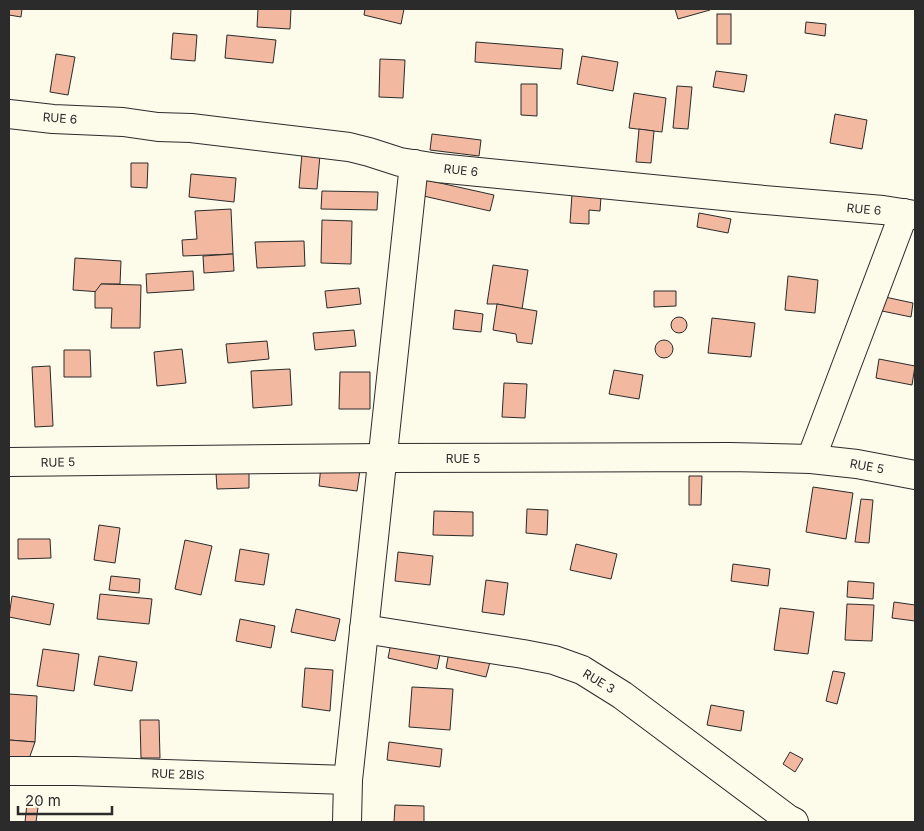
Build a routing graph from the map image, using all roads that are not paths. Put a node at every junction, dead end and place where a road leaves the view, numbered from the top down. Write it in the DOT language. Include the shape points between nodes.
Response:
graph roads {
  1 [pos="9,114"];
  2 [pos="414,164"];
  3 [pos="910,214"];
  4 [pos="382,458"];
  5 [pos="811,459"];
  6 [pos="9,462"];
  7 [pos="915,475"];
  8 [pos="364,629"];
  9 [pos="9,771"];
  10 [pos="348,780"];
  11 [pos="347,822"];
  12 [pos="794,822"];
  1 -- 2 [label="street, RUE 6" via="158,128 192,128 304,141 349,147"];
  2 -- 3 [label="street, RUE 6"];
  2 -- 4 [label="street"];
  3 -- 5 [label="street"];
  4 -- 5 [label="street, RUE 5"];
  4 -- 6 [label="street, RUE 5"];
  4 -- 8 [label="street"];
  5 -- 7 [label="street, RUE 5"];
  8 -- 10 [label="street"];
  8 -- 12 [label="street, RUE 3" via="523,654 582,670 622,695"];
  9 -- 10 [label="street, RUE 2BIS"];
  10 -- 11 [label="street"];
}
